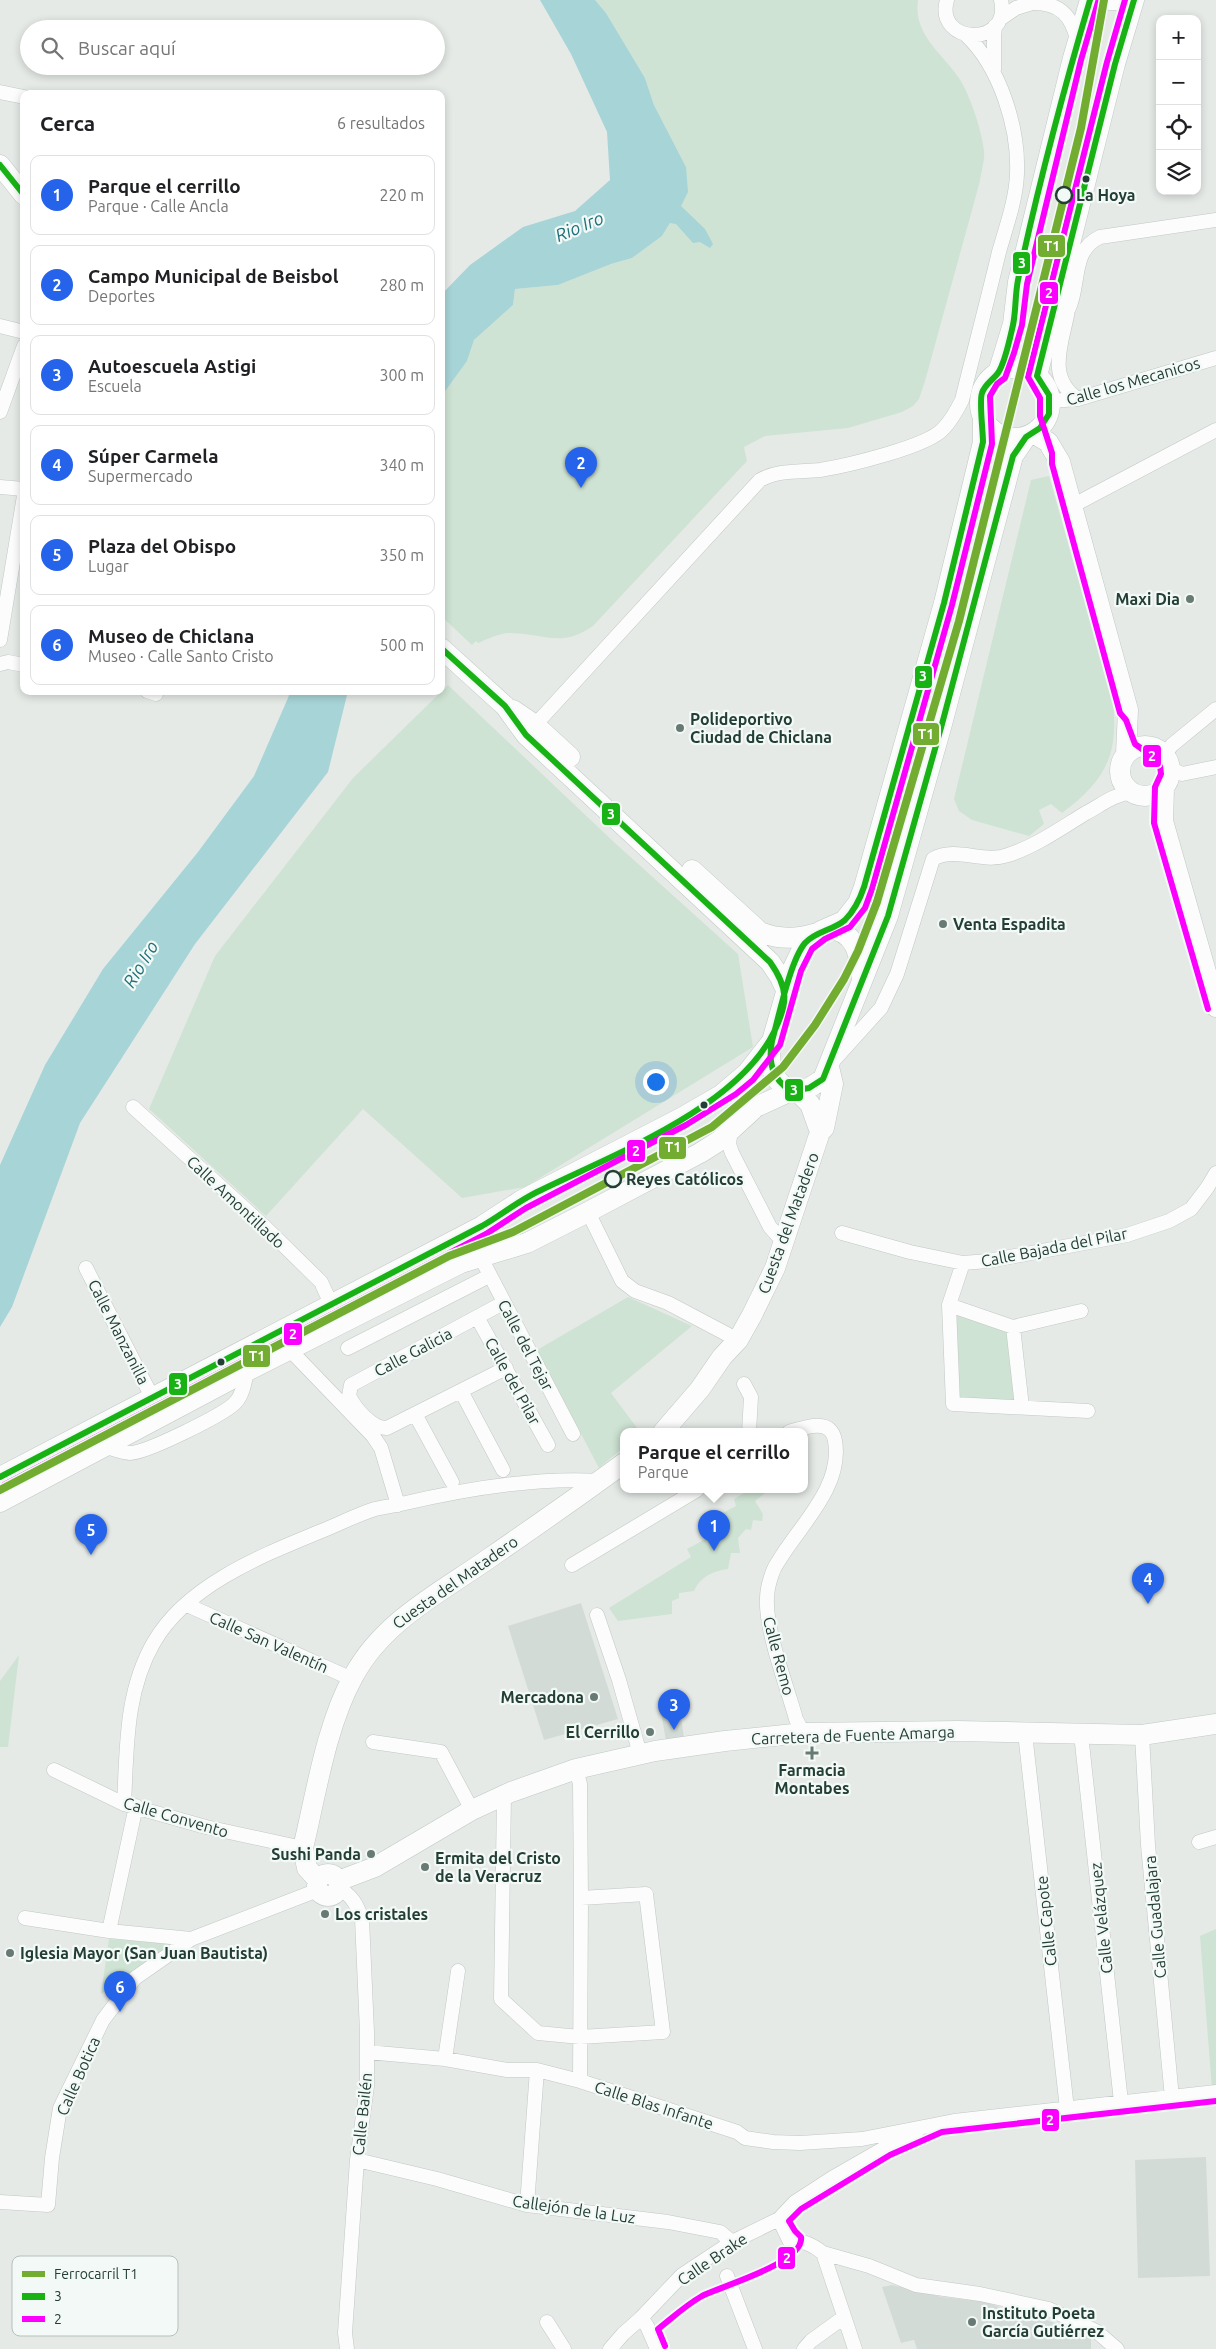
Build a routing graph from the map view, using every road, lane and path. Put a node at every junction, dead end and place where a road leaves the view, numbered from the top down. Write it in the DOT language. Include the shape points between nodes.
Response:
graph roads {
  1 [pos="947,0"];
  2 [pos="1001,0"];
  3 [pos="1090,0"];
  4 [pos="1109,0"];
  5 [pos="1129,0"];
  6 [pos="1134,0"];
  7 [pos="1039,1"];
  8 [pos="998,22"];
  9 [pos="966,35"];
  10 [pos="1078,43"];
  11 [pos="994,71"];
  12 [pos="0,92"];
  13 [pos="20,96"];
  14 [pos="0,165"];
  15 [pos="20,190"];
  16 [pos="1216,220"];
  17 [pos="1068,310"];
  18 [pos="0,326"];
  19 [pos="1050,328"];
  20 [pos="20,331"];
  21 [pos="20,356"];
  22 [pos="1216,358"];
  23 [pos="998,373"];
  24 [pos="1038,376"];
  25 [pos="1078,399"];
  26 [pos="2,403"];
  27 [pos="1050,408"];
  28 [pos="983,417"];
  29 [pos="1216,430"];
  30 [pos="1029,435"];
  31 [pos="1060,462"];
  32 [pos="0,487"];
  33 [pos="20,489"];
  34 [pos="1072,506"];
  35 [pos="20,520"];
  36 [pos="0,640"];
  37 [pos="445,652"];
  38 [pos="0,664"];
  39 [pos="20,664"];
  40 [pos="505,706"];
  41 [pos="1216,709"];
  42 [pos="1128,710"];
  43 [pos="536,725"];
  44 [pos="1126,754"];
  45 [pos="1162,756"];
  46 [pos="1216,767"];
  47 [pos="1164,788"];
  48 [pos="1138,794"];
  49 [pos="1163,821"];
  50 [pos="824,930"];
  51 [pos="863,982"];
  52 [pos="787,992"];
  53 [pos="1216,1007"];
  54 [pos="772,1042"];
  55 [pos="830,1065"];
  56 [pos="794,1091"];
  57 [pos="132,1106"];
  58 [pos="731,1128"];
  59 [pos="820,1132"];
  60 [pos="1216,1173"];
  61 [pos="588,1212"];
  62 [pos="842,1233"];
  63 [pos="784,1239"];
  64 [pos="480,1256"];
  65 [pos="963,1263"];
  66 [pos="86,1268"];
  67 [pos="489,1276"];
  68 [pos="503,1303"];
  69 [pos="331,1304"];
  70 [pos="949,1305"];
  71 [pos="1081,1311"];
  72 [pos="478,1317"];
  73 [pos="1013,1327"];
  74 [pos="738,1340"];
  75 [pos="348,1348"];
  76 [pos="290,1350"];
  77 [pos="506,1368"];
  78 [pos="744,1384"];
  79 [pos="461,1390"];
  80 [pos="152,1397"];
  81 [pos="1022,1407"];
  82 [pos="1088,1411"];
  83 [pos="415,1414"];
  84 [pos="667,1428"];
  85 [pos="749,1428"];
  86 [pos="803,1428"];
  87 [pos="573,1434"];
  88 [pos="548,1445"];
  89 [pos="620,1466"];
  90 [pos="503,1470"];
  91 [pos="0,1477"];
  92 [pos="600,1481"];
  93 [pos="452,1482"];
  94 [pos="692,1493"];
  95 [pos="0,1502"];
  96 [pos="398,1505"];
  97 [pos="572,1565"];
  98 [pos="187,1605"];
  99 [pos="597,1615"];
  100 [pos="352,1679"];
  101 [pos="1216,1724"];
  102 [pos="803,1733"];
  103 [pos="1025,1733"];
  104 [pos="1081,1734"];
  105 [pos="1142,1735"];
  106 [pos="373,1742"];
  107 [pos="640,1754"];
  108 [pos="576,1769"];
  109 [pos="54,1770"];
  110 [pos="504,1795"];
  111 [pos="130,1805"];
  112 [pos="472,1810"];
  113 [pos="1216,1836"];
  114 [pos="1199,1842"];
  115 [pos="303,1848"];
  116 [pos="318,1885"];
  117 [pos="338,1885"];
  118 [pos="581,1898"];
  119 [pos="24,1918"];
  120 [pos="109,1931"];
  121 [pos="191,1939"];
  122 [pos="458,1972"];
  123 [pos="580,2037"];
  124 [pos="367,2052"];
  125 [pos="445,2059"];
  126 [pos="537,2070"];
  127 [pos="580,2081"];
  128 [pos="1216,2092"];
  129 [pos="1172,2098"];
  130 [pos="1121,2102"];
  131 [pos="1067,2109"];
  132 [pos="940,2123"];
  133 [pos="357,2160"];
  134 [pos="0,2202"];
  135 [pos="527,2205"];
  136 [pos="779,2219"];
  137 [pos="732,2242"];
  138 [pos="823,2253"];
  139 [pos="726,2276"];
  140 [pos="844,2317"];
  141 [pos="641,2318"];
  142 [pos="547,2322"];
  143 [pos="347,2349"];
  144 [pos="564,2349"];
  145 [pos="610,2349"];
  146 [pos="657,2349"];
  147 [pos="755,2349"];
  148 [pos="804,2349"];
  149 [pos="855,2349"];
  150 [pos="1118,2349"];
  1 -- 9 [label="street" via="948,20"];
  2 -- 8 [label="street"];
  3 -- 10 [label="main road"];
  4 -- 5 [label="main road"];
  6 -- 19 [label="main road" via="1115,64"];
  7 -- 8 [label="street" via="1016,8"];
  7 -- 10 [label="street" via="1064,12 1073,23"];
  8 -- 9 [label="street" via="982,35"];
  8 -- 11 [label="street" via="994,37"];
  9 -- 11 [label="street"];
  10 -- 23 [label="main road" via="1018,282 1013,324"];
  11 -- 43 [label="street" via="1014,136 1017,174 962,400 956,411 942,430 908,446 821,469 777,473 760,480"];
  12 -- 13 [label="street"];
  14 -- 15 [label="main road"];
  16 -- 17 [label="street" via="1100,236 1082,253"];
  17 -- 19 [label="street"];
  17 -- 25 [label="street" via="1058,369 1064,387"];
  18 -- 20 [label="street"];
  19 -- 24 [label="main road"];
  21 -- 26 [label="street"];
  22 -- 25 [label="street, Calle los Mecanicos"];
  23 -- 24 [label="main road" via="1018,368"];
  23 -- 28 [label="main road" via="982,392"];
  24 -- 27 [label="main road" via="1047,389"];
  25 -- 27 [label="street, Calle los Mecanicos"];
  27 -- 30 [label="main road" via="1045,422"];
  27 -- 31 [label="main road" via="1061,452"];
  28 -- 30 [label="main road" via="1000,435 1012,438"];
  28 -- 50 [label="main road" via="983,442 944,603 864,888 858,903 844,921"];
  29 -- 34 [label="street"];
  30 -- 31 [label="main road" via="1048,442"];
  30 -- 51 [label="main road" via="1013,456 888,916"];
  31 -- 34 [label="main road"];
  32 -- 33 [label="street"];
  34 -- 42 [label="main road"];
  35 -- 36 [label="street"];
  37 -- 40 [label="main road"];
  38 -- 39 [label="street"];
  40 -- 43 [label="main road"];
  40 -- 52 [label="main road" via="526,735 770,962"];
  41 -- 45 [label="street"];
  42 -- 44 [label="main road"];
  42 -- 45 [label="main road" via="1134,715 1142,739"];
  43 -- 50 [label="main road" via="760,932 788,938"];
  44 -- 45 [label="main road" via="1138,746"];
  44 -- 48 [label="main road" via="1119,774 1121,781"];
  45 -- 46 [label="street" via="1182,774"];
  45 -- 47 [label="main road" via="1170,775"];
  47 -- 48 [label="main road" via="1152,796"];
  47 -- 49 [label="main road"];
  48 -- 49 [label="main road" via="1153,803"];
  48 -- 55 [label="street" via="1116,795 1006,856 992,858 953,853 933,859 897,974 885,999 861,1032"];
  49 -- 53 [label="main road"];
  50 -- 51 [label="main road" via="839,931 856,945"];
  50 -- 52 [label="main road" via="805,943 798,953"];
  51 -- 55 [label="main road"];
  52 -- 54 [label="main road"];
  54 -- 56 [label="main road, Cuesta del Matadero" via="770,1054 774,1076 783,1086"];
  54 -- 69 [label="main road" via="747,1073 707,1104"];
  55 -- 56 [label="main road" via="818,1083"];
  55 -- 59 [label="main road, Cuesta del Matadero" via="833,1084 824,1128"];
  56 -- 58 [label="main road" via="756,1107"];
  56 -- 59 [label="main road, Cuesta del Matadero" via="810,1104"];
  57 -- 69 [label="street, Calle Amontillado" via="321,1282"];
  58 -- 61 [label="main road" via="700,1154"];
  58 -- 63 [label="street" via="729,1144 732,1153 770,1227"];
  59 -- 63 [label="main road, Cuesta del Matadero"];
  60 -- 65 [label="street, Calle Bajada del Pilar" via="1190,1209 1168,1221 1118,1237"];
  61 -- 64 [label="main road" via="527,1243"];
  61 -- 74 [label="street" via="627,1287 668,1303"];
  62 -- 65 [label="street, Calle Bajada del Pilar"];
  63 -- 74 [label="main road, Cuesta del Matadero" via="768,1284"];
  64 -- 67 [label="street, Calle del Tejar"];
  64 -- 76 [label="main road"];
  65 -- 70 [label="street"];
  66 -- 80 [label="street, Calle Manzanilla"];
  67 -- 68 [label="street, Calle del Tejar"];
  67 -- 75 [label="street"];
  68 -- 72 [label="street, Calle Galicia"];
  68 -- 87 [label="street, Calle del Tejar"];
  69 -- 80 [label="main road"];
  70 -- 73 [label="street"];
  70 -- 81 [label="street" via="953,1404"];
  71 -- 73 [label="street"];
  72 -- 77 [label="street, Calle del Pilar"];
  72 -- 83 [label="street, Calle Galicia" via="351,1385 349,1396 376,1426 383,1428"];
  73 -- 81 [label="street"];
  74 -- 84 [label="main road, Cuesta del Matadero"];
  76 -- 95 [label="main road"];
  76 -- 96 [label="street" via="373,1436 381,1448"];
  77 -- 79 [label="street"];
  77 -- 88 [label="street, Calle del Pilar"];
  78 -- 85 [label="street" via="751,1397"];
  79 -- 83 [label="street"];
  79 -- 90 [label="street"];
  80 -- 91 [label="main road"];
  81 -- 82 [label="street"];
  83 -- 93 [label="street"];
  86 -- 102 [label="street, Calle Remo" via="814,1425 831,1429 837,1452 825,1491 776,1563 766,1596 767,1620"];
  89 -- 92 [label="main road, Cuesta del Matadero"];
  92 -- 96 [label="street" via="569,1479 455,1492"];
  92 -- 100 [label="main road, Cuesta del Matadero" via="400,1620 373,1645"];
  94 -- 97 [label="street"];
  96 -- 98 [label="street" via="375,1509 246,1563"];
  98 -- 100 [label="street, Calle San Valentín"];
  98 -- 111 [label="street" via="155,1641 130,1704"];
  99 -- 107 [label="street"];
  100 -- 115 [label="main road, Cuesta del Matadero" via="335,1719"];
  101 -- 105 [label="main road, Carretera de Fuente Amarga"];
  102 -- 103 [label="main road, Carretera de Fuente Amarga"];
  102 -- 107 [label="main road, Carretera de Fuente Amarga"];
  103 -- 104 [label="main road, Carretera de Fuente Amarga"];
  103 -- 131 [label="street, Calle Capote"];
  104 -- 105 [label="main road, Carretera de Fuente Amarga"];
  104 -- 130 [label="street, Calle Velázquez"];
  105 -- 129 [label="street, Calle Guadalajara" via="1148,1845"];
  106 -- 112 [label="street" via="441,1752"];
  107 -- 108 [label="main road, Carretera de Fuente Amarga"];
  108 -- 110 [label="main road, Carretera de Fuente Amarga"];
  108 -- 118 [label="street" via="580,1784"];
  109 -- 111 [label="street, Calle Convento"];
  110 -- 112 [label="main road, Carretera de Fuente Amarga"];
  110 -- 123 [label="street" via="501,1999 538,2033"];
  111 -- 115 [label="street, Calle Convento" via="206,1827"];
  111 -- 120 [label="street"];
  112 -- 117 [label="main road, Carretera de Fuente Amarga"];
  113 -- 114 [label="street"];
  115 -- 116 [label="main road" via="307,1868"];
  116 -- 117 [label="main road" via="327,1873 334,1875"];
  116 -- 121 [label="street"];
  117 -- 124 [label="street, Calle Bailén" via="357,1905 362,1919"];
  118 -- 123 [label="street"];
  118 -- 123 [label="street" via="646,1894 663,2032"];
  119 -- 120 [label="street"];
  120 -- 121 [label="street"];
  121 -- 134 [label="street, Calle Botica" via="135,1978 110,2010 60,2108 48,2205"];
  122 -- 125 [label="street"];
  123 -- 127 [label="street"];
  124 -- 125 [label="street, Calle Blas Infante"];
  124 -- 133 [label="street, Calle Bailén" via="367,2086"];
  125 -- 126 [label="street, Calle Blas Infante" via="508,2070"];
  126 -- 127 [label="street, Calle Blas Infante"];
  126 -- 135 [label="street"];
  127 -- 132 [label="street, Calle Blas Infante" via="737,2132 745,2138 773,2142 862,2139"];
  128 -- 129 [label="street"];
  129 -- 130 [label="street"];
  130 -- 131 [label="street"];
  131 -- 132 [label="street"];
  132 -- 136 [label="street, Calle Brake" via="886,2147 832,2178 795,2202"];
  133 -- 135 [label="street, Callejón de la Luz"];
  133 -- 143 [label="street, Calle Bailén" via="345,2333"];
  135 -- 137 [label="street, Callejón de la Luz" via="668,2222 720,2232"];
  136 -- 137 [label="street, Calle Brake"];
  136 -- 138 [label="street" via="789,2240 802,2241"];
  137 -- 141 [label="street, Calle Brake" via="682,2275"];
  138 -- 140 [label="street"];
  138 -- 150 [label="street" via="869,2266 916,2285 980,2294 1049,2309 1096,2331"];
  139 -- 147 [label="street"];
  140 -- 148 [label="street"];
  140 -- 149 [label="street"];
  141 -- 145 [label="street, Calle Brake"];
  141 -- 146 [label="street"];
  142 -- 144 [label="street"];
}
